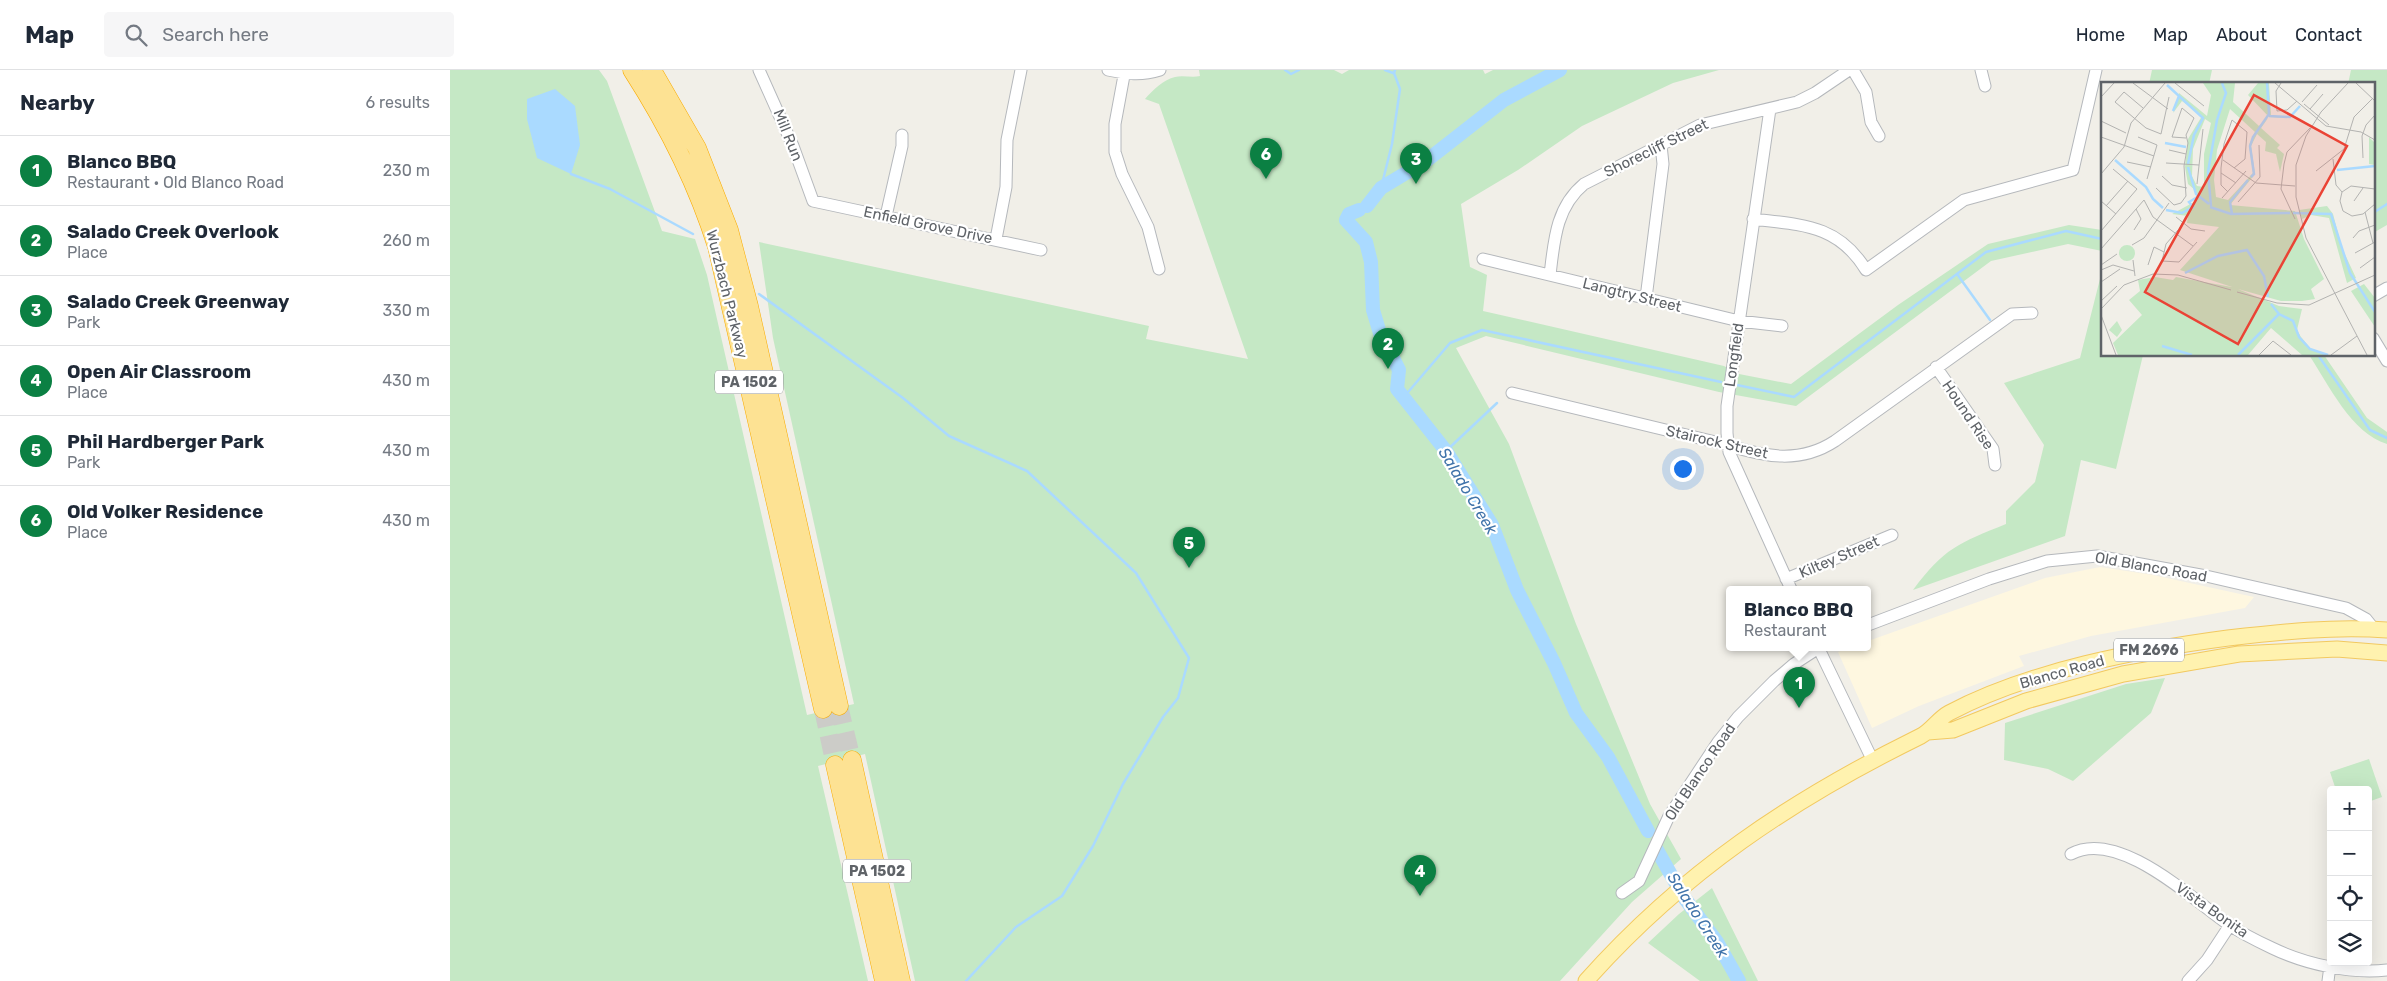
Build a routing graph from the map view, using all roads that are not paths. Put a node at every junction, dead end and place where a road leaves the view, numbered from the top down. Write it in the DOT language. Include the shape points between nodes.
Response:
graph roads {
  1 [pos="632,70"];
  2 [pos="652,70"];
  3 [pos="760,70"];
  4 [pos="1021,70"];
  5 [pos="1108,70"];
  6 [pos="1160,70"];
  7 [pos="1849,70"];
  8 [pos="1854,70"];
  9 [pos="1981,70"];
  10 [pos="2096,70"];
  11 [pos="1124,72"];
  12 [pos="1985,86"];
  13 [pos="1770,109"];
  14 [pos="902,134"];
  15 [pos="1878,136"];
  16 [pos="1661,145"];
  17 [pos="813,201"];
  18 [pos="886,216"];
  19 [pos="1753,219"];
  20 [pos="996,239"];
  21 [pos="1042,250"];
  22 [pos="1483,259"];
  23 [pos="1159,269"];
  24 [pos="1550,275"];
  25 [pos="2387,288"];
  26 [pos="2374,295"];
  27 [pos="1646,298"];
  28 [pos="2032,313"];
  29 [pos="1739,321"];
  30 [pos="1782,326"];
  31 [pos="2374,340"];
  32 [pos="2387,361"];
  33 [pos="1936,367"];
  34 [pos="1512,393"];
  35 [pos="1728,444"];
  36 [pos="1995,465"];
  37 [pos="1892,535"];
  38 [pos="1788,584"];
  39 [pos="1871,625"];
  40 [pos="2380,630"];
  41 [pos="2337,649"];
  42 [pos="1813,651"];
  43 [pos="1821,651"];
  44 [pos="2387,653"];
  45 [pos="1928,732"];
  46 [pos="1872,759"];
  47 [pos="2071,854"];
  48 [pos="1622,893"];
  49 [pos="2230,925"];
  50 [pos="2327,965"];
  51 [pos="2330,966"];
  52 [pos="2387,970"];
  53 [pos="884,981"];
  54 [pos="901,981"];
  55 [pos="1586,981"];
  56 [pos="2188,981"];
  57 [pos="2328,981"];
  1 -- 2 [label="highway, Wurzbach Parkway / PA 1502" via="681,154 717,247 831,708 750,306 729,230 697,148"];
  3 -- 17 [label="street, Mill Run"];
  4 -- 20 [label="street" via="1007,140 1006,187"];
  5 -- 11 [label="street"];
  6 -- 11 [label="street" via="1147,74"];
  7 -- 13 [label="street, Shorecliff Street" via="1815,94"];
  8 -- 15 [label="street" via="1866,92 1871,122"];
  9 -- 12 [label="street"];
  10 -- 19 [label="street" via="2073,170 1964,200 1866,270 1849,248 1821,230"];
  11 -- 23 [label="street" via="1114,124 1115,152 1148,227"];
  13 -- 16 [label="street, Shorecliff Street" via="1713,121"];
  13 -- 19 [label="street, Longfield"];
  14 -- 18 [label="street"];
  16 -- 24 [label="street, Shorecliff Street" via="1591,180 1573,194 1559,219"];
  16 -- 27 [label="street" via="1663,164"];
  17 -- 18 [label="street, Enfield Grove Drive"];
  18 -- 20 [label="street, Enfield Grove Drive"];
  19 -- 29 [label="street, Longfield"];
  20 -- 21 [label="street, Enfield Grove Drive"];
  22 -- 24 [label="street, Langtry Street"];
  24 -- 27 [label="street, Langtry Street"];
  25 -- 26 [label="street"];
  27 -- 29 [label="street, Langtry Street"];
  28 -- 33 [label="street, Stairock Street" via="2012,314"];
  29 -- 30 [label="street, Langtry Street"];
  29 -- 35 [label="street, Longfield" via="1727,406"];
  31 -- 32 [label="street"];
  33 -- 35 [label="street, Stairock Street" via="1835,442 1812,453 1778,457"];
  33 -- 36 [label="street, Hound Rise" via="1993,449"];
  34 -- 35 [label="street, Stairock Street"];
  35 -- 38 [label="street, Longfield" via="1739,479"];
  37 -- 38 [label="street, Kiltey Street"];
  39 -- 40 [label="street, Old Blanco Road" via="1989,579 2046,561 2097,556 2206,576 2346,608"];
  40 -- 41 [label="main road" via="2362,641"];
  40 -- 45 [label="main road, Blanco Road / FM 2696" via="2288,632 2119,656 1996,693 1947,714"];
  41 -- 44 [label="main road, Blanco Road / FM 2696"];
  41 -- 45 [label="main road, Blanco Road / FM 2696" via="2239,654 2123,674 2026,701 1953,730"];
  42 -- 48 [label="street, Old Blanco Road" via="1774,681 1718,742 1668,816 1639,881"];
  43 -- 46 [label="street"];
  45 -- 46 [label="main road, Blanco Road / FM 2696"];
  46 -- 55 [label="main road, Blanco Road / FM 2696" via="1792,805 1709,865 1666,900"];
  47 -- 49 [label="street, Vista Bonita" via="2079,849 2092,848 2144,864"];
  49 -- 50 [label="street, Vista Bonita" via="2274,949"];
  49 -- 56 [label="street" via="2207,960"];
  51 -- 52 [label="street, Vista Bonita" via="2349,970"];
  51 -- 57 [label="street"];
  53 -- 54 [label="highway, PA 1502" via="843,762"];
}
